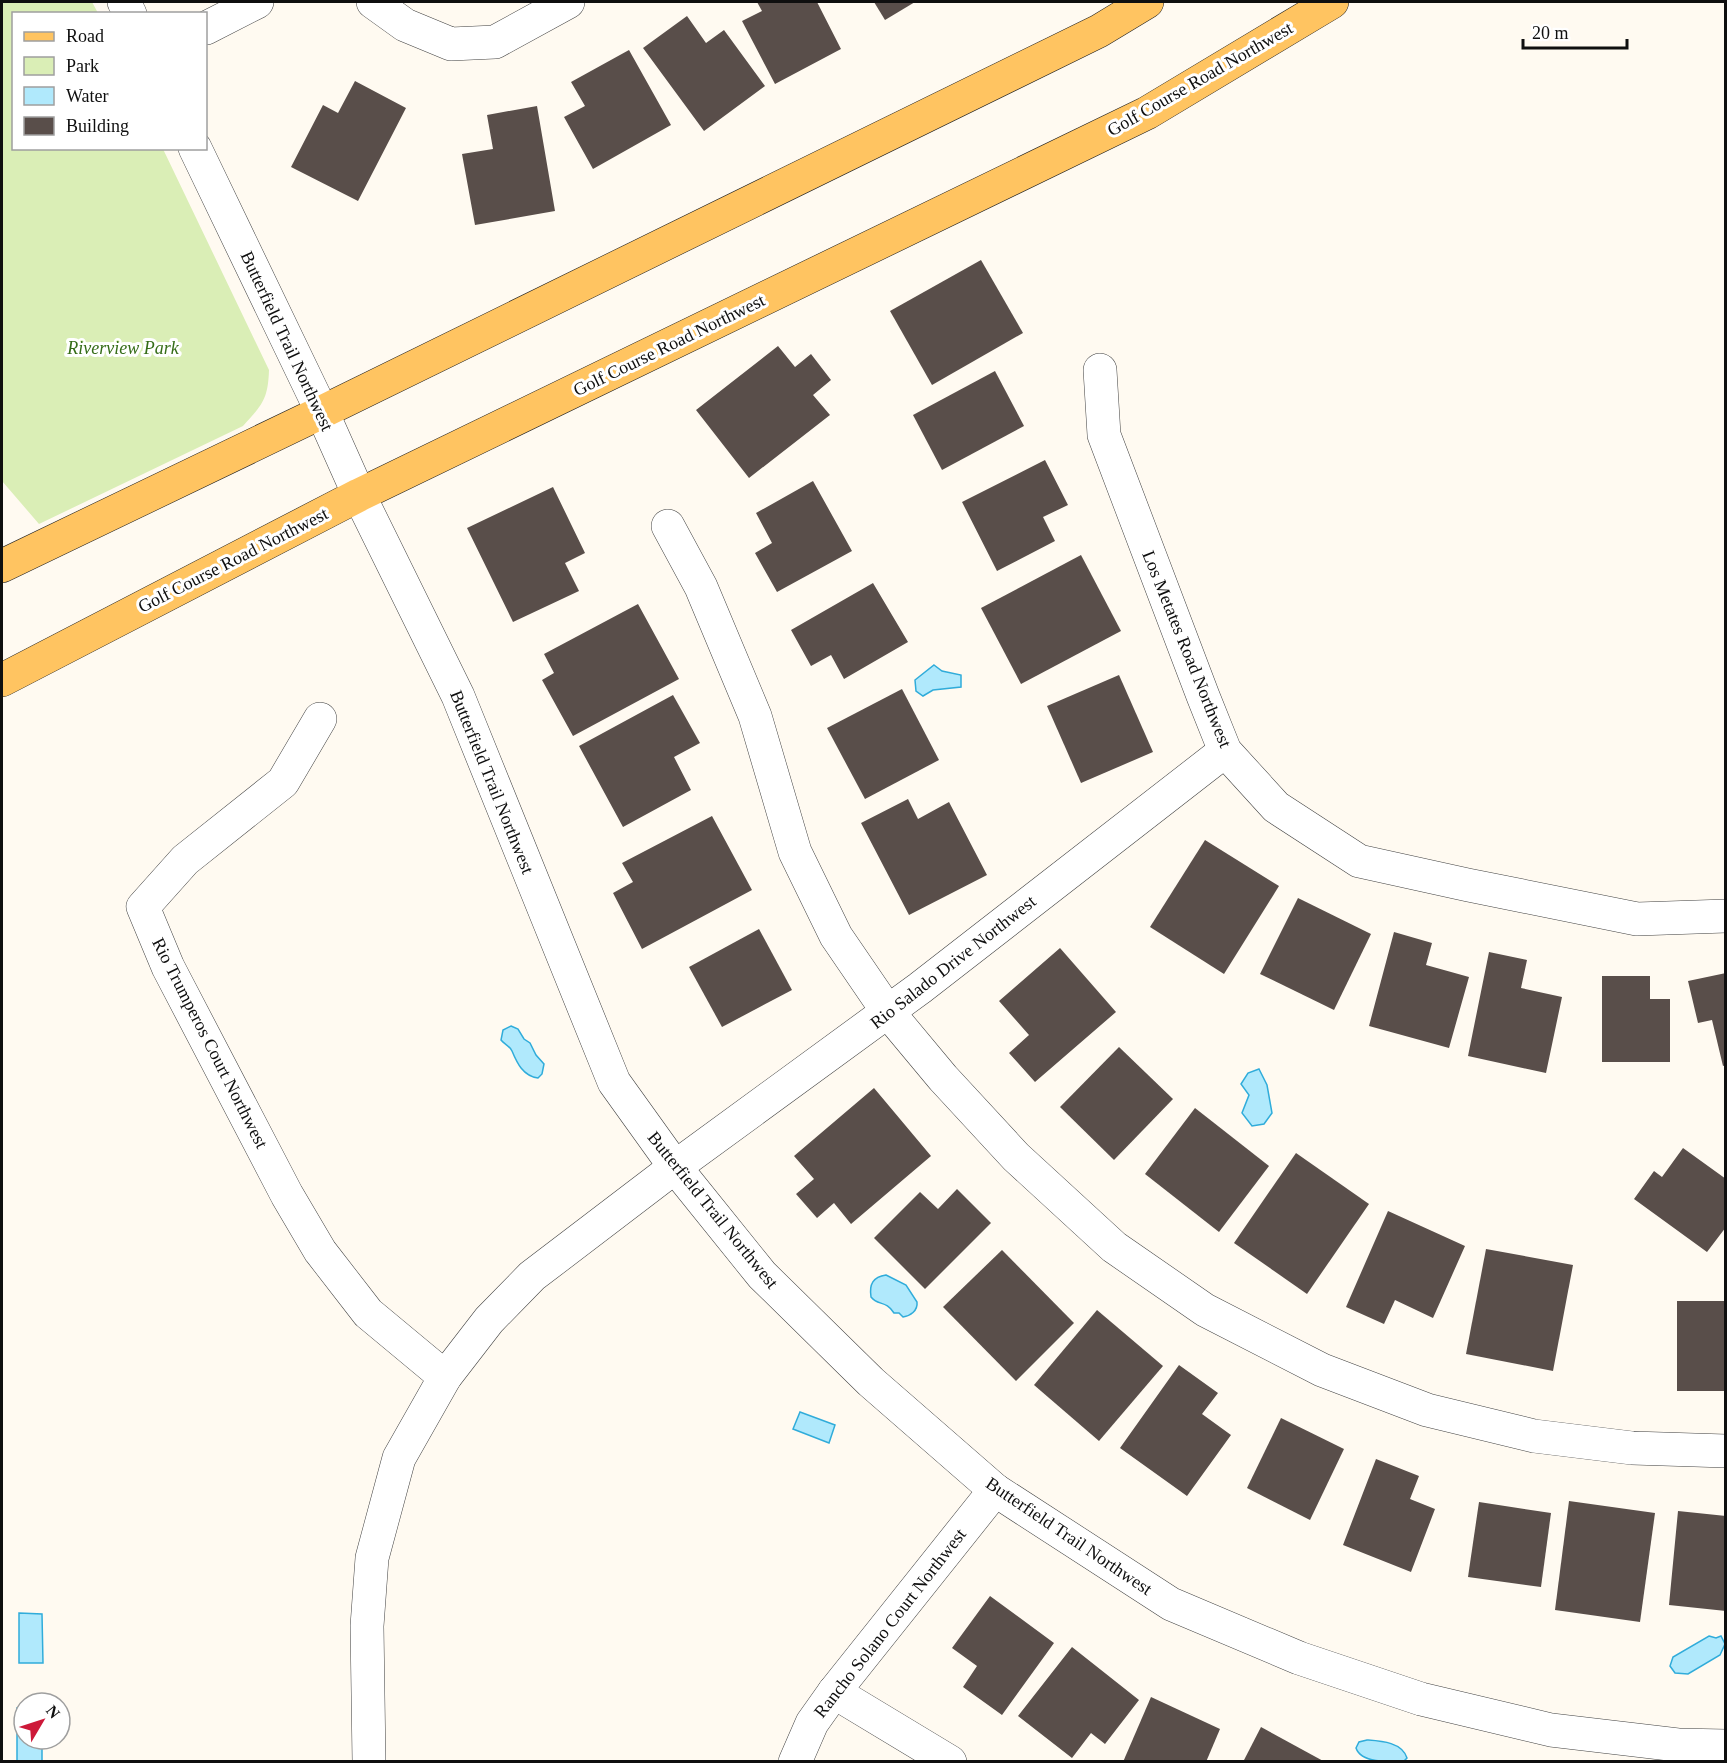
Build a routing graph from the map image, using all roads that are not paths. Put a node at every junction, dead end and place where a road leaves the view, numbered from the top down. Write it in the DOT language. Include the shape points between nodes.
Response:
graph roads {
  1 [pos="257,2"];
  2 [pos="373,2"];
  3 [pos="568,2"];
  4 [pos="1148,2"];
  5 [pos="1332,2"];
  6 [pos="207,27"];
  7 [pos="196,150"];
  8 [pos="1100,370"];
  9 [pos="322,412"];
  10 [pos="359,495"];
  11 [pos="669,526"];
  12 [pos="2,566"];
  13 [pos="2,680"];
  14 [pos="321,719"];
  15 [pos="1226,751"];
  16 [pos="1725,916"];
  17 [pos="888,1012"];
  18 [pos="675,1167"];
  19 [pos="445,1377"];
  20 [pos="1725,1450"];
  21 [pos="995,1490"];
  22 [pos="834,1692"];
  23 [pos="1725,1746"];
  24 [pos="369,1761"];
  25 [pos="795,1761"];
  26 [pos="950,1761"];
  1 -- 6 [label="street"];
  2 -- 3 [label="street" via="405,25 451,44 495,42"];
  4 -- 9 [label="main road" via="1099,31"];
  5 -- 10 [label="main road, Golf Course Road Northwest" via="1147,113"];
  7 -- 9 [label="street, Butterfield Trail Northwest"];
  8 -- 15 [label="street, Los Metates Road Northwest" via="1104,435"];
  9 -- 10 [label="street, Butterfield Trail Northwest"];
  9 -- 12 [label="main road"];
  10 -- 13 [label="main road, Golf Course Road Northwest"];
  10 -- 18 [label="street, Butterfield Trail Northwest" via="458,696 614,1082"];
  11 -- 17 [label="street" via="701,587 755,716 795,852 836,936"];
  14 -- 19 [label="street, Rio Trumperos Court Northwest" via="283,782 185,860 143,907 168,967 320,1251 368,1313"];
  15 -- 16 [label="street, Los Metates Road Northwest" via="1276,807 1359,861 1637,919"];
  15 -- 17 [label="street, Rio Salado Drive Northwest"];
  17 -- 18 [label="street, Rio Salado Drive Northwest"];
  17 -- 20 [label="street" via="1016,1157 1114,1247 1205,1310 1322,1370 1427,1410 1534,1436 1632,1448"];
  18 -- 19 [label="street, Rio Salado Drive Northwest" via="532,1276 489,1320"];
  18 -- 21 [label="street, Butterfield Trail Northwest" via="762,1275 870,1382"];
  19 -- 24 [label="street, Rio Salado Drive Northwest" via="399,1458 372,1558 367,1626"];
  21 -- 22 [label="street, Rancho Solano Court Northwest"];
  21 -- 23 [label="street, Butterfield Trail Northwest" via="1171,1604 1299,1658 1421,1699 1551,1730 1678,1745"];
  22 -- 25 [label="street, Rancho Solano Court Northwest" via="812,1722"];
  22 -- 26 [label="street"];
}
